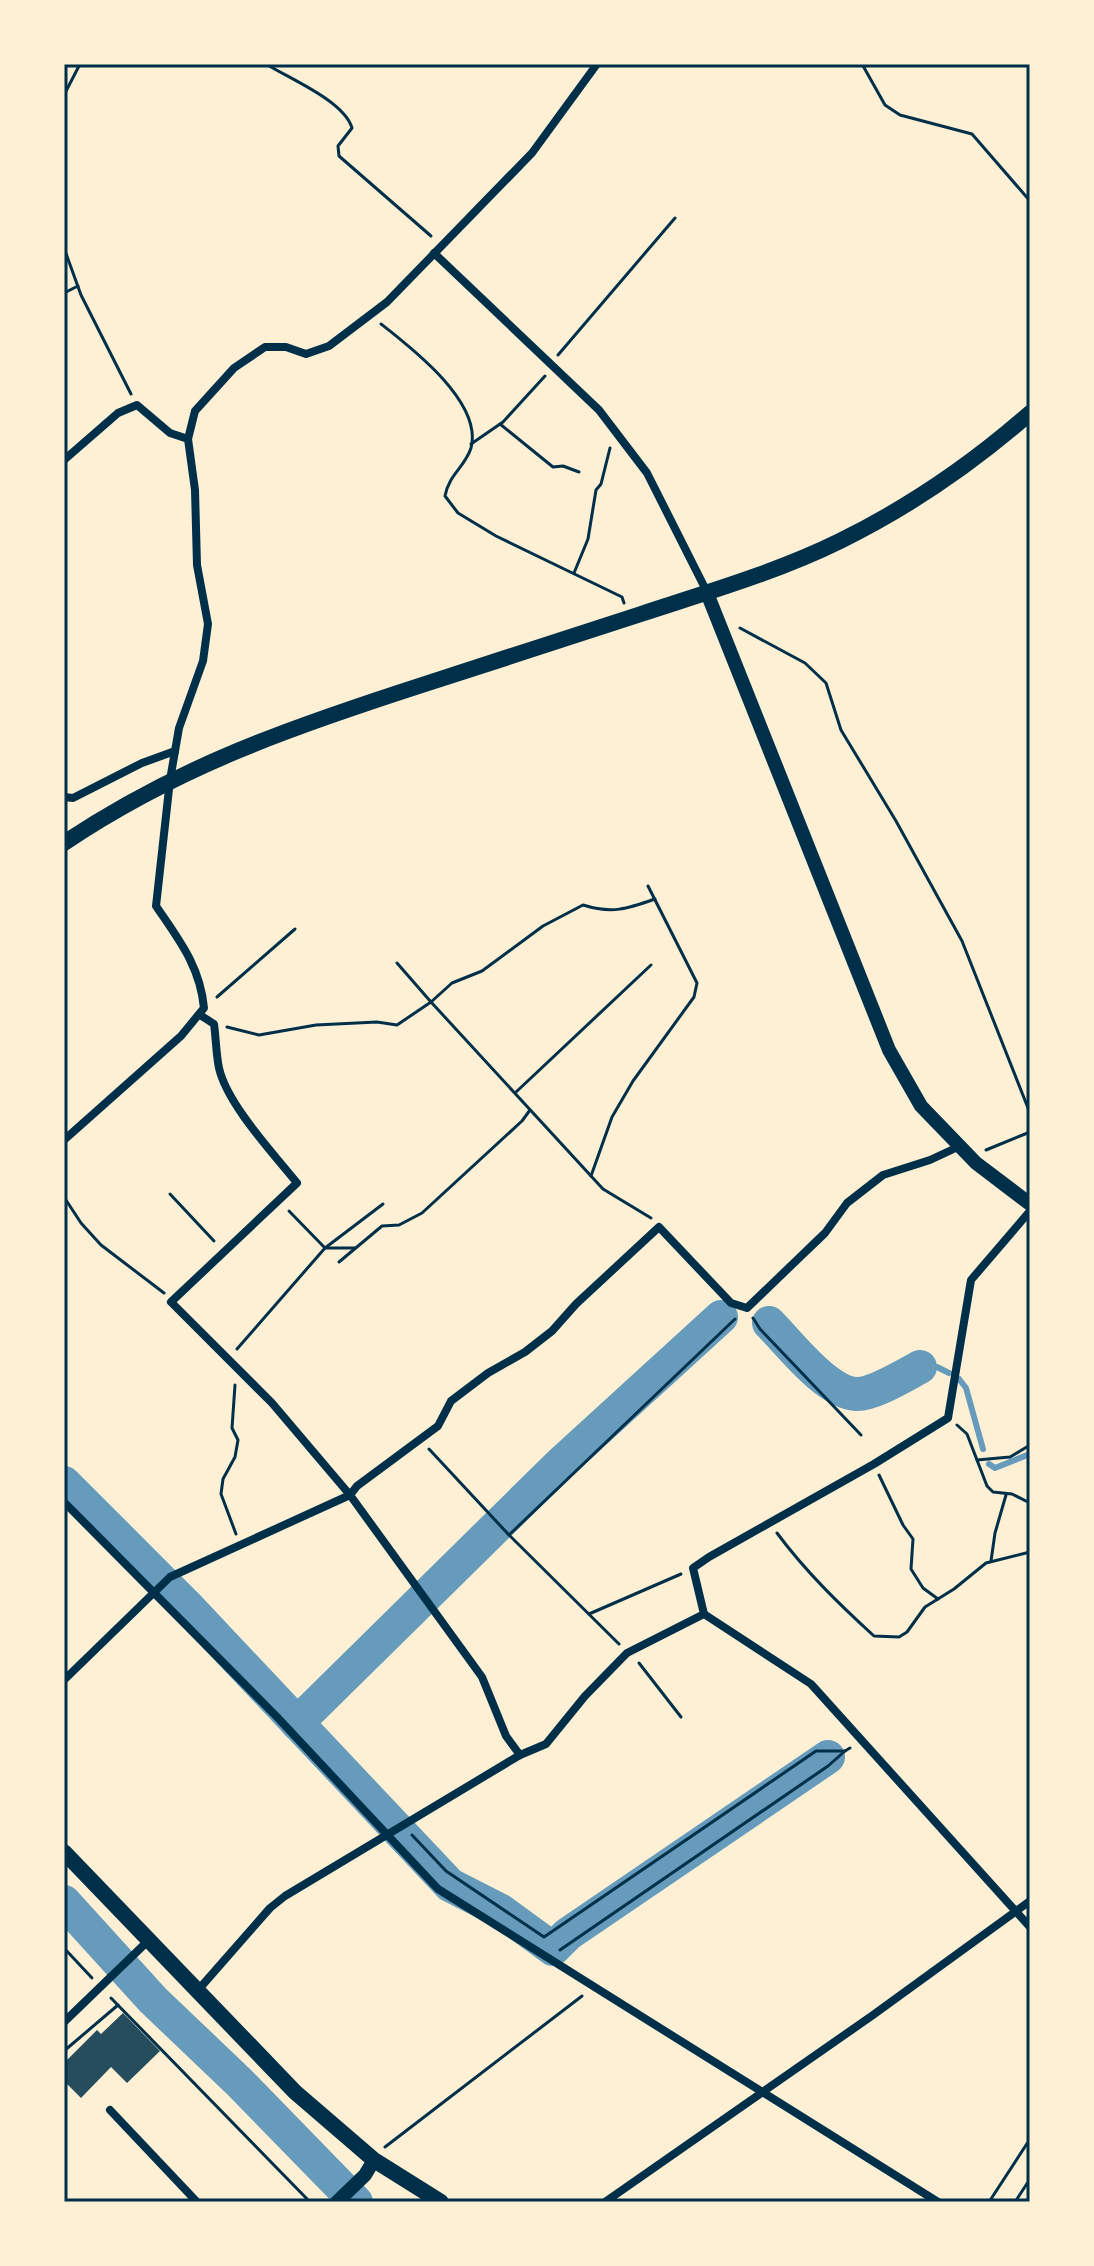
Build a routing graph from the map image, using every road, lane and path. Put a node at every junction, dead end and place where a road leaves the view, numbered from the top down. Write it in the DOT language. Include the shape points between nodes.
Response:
graph roads {
  1 [pos="80,64"];
  2 [pos="266,64"];
  3 [pos="597,64"];
  4 [pos="862,64"];
  5 [pos="64,95"];
  6 [pos="1030,201"];
  7 [pos="675,218"];
  8 [pos="442,245"];
  9 [pos="64,248"];
  10 [pos="434,253"];
  11 [pos="78,286"];
  12 [pos="64,293"];
  13 [pos="369,316"];
  14 [pos="552,366"];
  15 [pos="137,405"];
  16 [pos="1030,413"];
  17 [pos="500,424"];
  18 [pos="612,428"];
  19 [pos="188,439"];
  20 [pos="471,444"];
  21 [pos="64,460"];
  22 [pos="579,472"];
  23 [pos="574,574"];
  24 [pos="707,593"];
  25 [pos="628,618"];
  26 [pos="723,631"];
  27 [pos="175,751"];
  28 [pos="170,780"];
  29 [pos="64,797"];
  30 [pos="64,843"];
  31 [pos="648,886"];
  32 [pos="655,899"];
  33 [pos="295,929"];
  34 [pos="397,963"];
  35 [pos="651,965"];
  36 [pos="431,1002"];
  37 [pos="202,1011"];
  38 [pos="214,1024"];
  39 [pos="515,1093"];
  40 [pos="530,1110"];
  41 [pos="1030,1113"];
  42 [pos="1030,1132"];
  43 [pos="64,1140"];
  44 [pos="960,1146"];
  45 [pos="976,1163"];
  46 [pos="591,1176"];
  47 [pos="170,1194"];
  48 [pos="64,1197"];
  49 [pos="278,1200"];
  50 [pos="383,1204"];
  51 [pos="1030,1204"];
  52 [pos="1030,1211"];
  53 [pos="659,1227"];
  54 [pos="325,1248"];
  55 [pos="355,1248"];
  56 [pos="224,1251"];
  57 [pos="339,1262"];
  58 [pos="172,1301"];
  59 [pos="747,1308"];
  60 [pos="227,1360"];
  61 [pos="235,1369"];
  62 [pos="948,1418"];
  63 [pos="861,1435"];
  64 [pos="421,1441"];
  65 [pos="1030,1445"];
  66 [pos="977,1460"];
  67 [pos="874,1464"];
  68 [pos="1007,1494"];
  69 [pos="350,1495"];
  70 [pos="64,1502"];
  71 [pos="1030,1503"];
  72 [pos="770,1524"];
  73 [pos="509,1535"];
  74 [pos="241,1545"];
  75 [pos="1030,1552"];
  76 [pos="991,1561"];
  77 [pos="693,1568"];
  78 [pos="156,1591"];
  79 [pos="938,1599"];
  80 [pos="589,1614"];
  81 [pos="704,1614"];
  82 [pos="627,1653"];
  83 [pos="64,1680"];
  84 [pos="681,1717"];
  85 [pos="860,1741"];
  86 [pos="845,1751"];
  87 [pos="520,1755"];
  88 [pos="403,1826"];
  89 [pos="385,1835"];
  90 [pos="64,1852"];
  91 [pos="1030,1901"];
  92 [pos="1016,1912"];
  93 [pos="1030,1927"];
  94 [pos="146,1943"];
  95 [pos="64,1948"];
  96 [pos="552,1960"];
  97 [pos="104,1985"];
  98 [pos="594,1986"];
  99 [pos="199,1989"];
  100 [pos="118,2005"];
  101 [pos="64,2022"];
  102 [pos="64,2051"];
  103 [pos="762,2093"];
  104 [pos="110,2110"];
  105 [pos="1030,2139"];
  106 [pos="374,2160"];
  107 [pos="1030,2179"];
  108 [pos="435,2201"];
  109 [pos="197,2202"];
  110 [pos="310,2202"];
  111 [pos="337,2202"];
  112 [pos="605,2202"];
  113 [pos="938,2202"];
  114 [pos="989,2202"];
  115 [pos="1015,2202"];
  1 -- 5 [label="path"];
  2 -- 8 [label="path" via="349,117 352,128 338,146 339,156"];
  3 -- 8 [label="street" via="532,153"];
  4 -- 6 [label="path" via="885,105 900,115 972,134"];
  7 -- 14 [label="path"];
  8 -- 10 [label="street"];
  9 -- 11 [label="path"];
  10 -- 13 [label="street"];
  10 -- 14 [label="street"];
  11 -- 12 [label="path"];
  11 -- 15 [label="path"];
  13 -- 19 [label="street" via="329,346 306,354 265,347 234,368 195,411"];
  13 -- 20 [label="path" via="438,373 454,393 473,430"];
  14 -- 17 [label="path"];
  14 -- 18 [label="street"];
  15 -- 19 [label="street" via="170,433"];
  15 -- 21 [label="street" via="118,413"];
  16 -- 24 [label="main road" via="966,465 888,515 818,551"];
  17 -- 20 [label="path"];
  17 -- 22 [label="path" via="553,467"];
  18 -- 23 [label="path" via="588,539"];
  18 -- 24 [label="street" via="647,473"];
  19 -- 27 [label="street" via="197,565 208,624 203,661"];
  20 -- 23 [label="path" via="447,482 445,496 458,513"];
  23 -- 25 [label="path" via="622,597"];
  24 -- 25 [label="main road"];
  24 -- 26 [label="street"];
  25 -- 28 [label="main road" via="289,728"];
  26 -- 41 [label="path" via="734,625 805,663 826,683 841,730 962,941"];
  26 -- 44 [label="street" via="889,1050 921,1106"];
  27 -- 28 [label="street"];
  27 -- 29 [label="street" via="73,798"];
  28 -- 30 [label="main road"];
  28 -- 37 [label="street" via="156,906 191,958 202,990"];
  31 -- 32 [label="path"];
  32 -- 36 [label="path" via="604,911 583,905 543,926 482,971 452,983"];
  32 -- 46 [label="path" via="697,983 694,997 612,1117"];
  33 -- 37 [label="path"];
  34 -- 36 [label="path"];
  35 -- 39 [label="path"];
  36 -- 38 [label="path" via="397,1025 316,1025 259,1035"];
  36 -- 39 [label="path"];
  37 -- 38 [label="street"];
  37 -- 43 [label="street"];
  38 -- 49 [label="street" via="225,1084 297,1183"];
  39 -- 40 [label="path"];
  40 -- 46 [label="path"];
  40 -- 55 [label="path" via="422,1213 399,1225 382,1226"];
  42 -- 45 [label="path" via="987,1148"];
  44 -- 45 [label="street"];
  44 -- 59 [label="street" via="883,1175 847,1203 825,1233"];
  45 -- 51 [label="street"];
  46 -- 53 [label="path"];
  47 -- 56 [label="path"];
  48 -- 58 [label="path" via="101,1245"];
  49 -- 54 [label="path"];
  49 -- 56 [label="street"];
  50 -- 54 [label="path"];
  52 -- 62 [label="street" via="971,1280"];
  53 -- 59 [label="street" via="731,1303"];
  53 -- 64 [label="street" via="552,1331 451,1401 438,1426"];
  54 -- 55 [label="path"];
  54 -- 60 [label="path"];
  55 -- 57 [label="path"];
  56 -- 58 [label="street"];
  58 -- 60 [label="street"];
  59 -- 63 [label="path" via="760,1329"];
  59 -- 73 [label="path"];
  60 -- 61 [label="street"];
  61 -- 69 [label="street" via="272,1403"];
  61 -- 74 [label="path" via="232,1428 238,1440 221,1494"];
  62 -- 66 [label="path" via="967,1434"];
  62 -- 67 [label="street"];
  64 -- 69 [label="street"];
  64 -- 73 [label="path"];
  65 -- 66 [label="path" via="1010,1457"];
  66 -- 68 [label="path" via="987,1486"];
  67 -- 72 [label="street"];
  67 -- 79 [label="path" via="913,1539 911,1569"];
  68 -- 71 [label="path"];
  68 -- 76 [label="path"];
  69 -- 74 [label="street"];
  69 -- 87 [label="street" via="482,1677 506,1736"];
  70 -- 78 [label="street"];
  72 -- 77 [label="street"];
  72 -- 79 [label="path" via="801,1566 874,1636 899,1637"];
  73 -- 80 [label="path"];
  74 -- 78 [label="street" via="170,1577"];
  75 -- 76 [label="path"];
  76 -- 79 [label="path"];
  77 -- 80 [label="path"];
  77 -- 81 [label="street"];
  78 -- 83 [label="street"];
  78 -- 89 [label="street"];
  80 -- 82 [label="path"];
  81 -- 82 [label="street"];
  81 -- 85 [label="street" via="811,1684"];
  82 -- 84 [label="path"];
  82 -- 87 [label="street" via="546,1744"];
  85 -- 86 [label="path"];
  85 -- 92 [label="street"];
  86 -- 88 [label="path" via="816,1751 544,1937 446,1871"];
  86 -- 96 [label="path" via="566,1944"];
  87 -- 88 [label="street"];
  88 -- 89 [label="street"];
  89 -- 96 [label="street" via="438,1889"];
  89 -- 99 [label="street" via="270,1908"];
  90 -- 94 [label="main road"];
  91 -- 92 [label="street"];
  92 -- 93 [label="street"];
  92 -- 103 [label="street"];
  94 -- 97 [label="street"];
  94 -- 99 [label="main road"];
  95 -- 97 [label="path"];
  96 -- 98 [label="street"];
  97 -- 100 [label="path"];
  97 -- 101 [label="street"];
  98 -- 103 [label="street"];
  98 -- 106 [label="path" via="388,2143"];
  99 -- 106 [label="main road" via="295,2092"];
  100 -- 102 [label="path"];
  100 -- 110 [label="path"];
  103 -- 112 [label="street"];
  103 -- 113 [label="street"];
  104 -- 109 [label="street"];
  105 -- 114 [label="path"];
  106 -- 108 [label="main road"];
  106 -- 111 [label="street"];
  107 -- 115 [label="path"];
}
